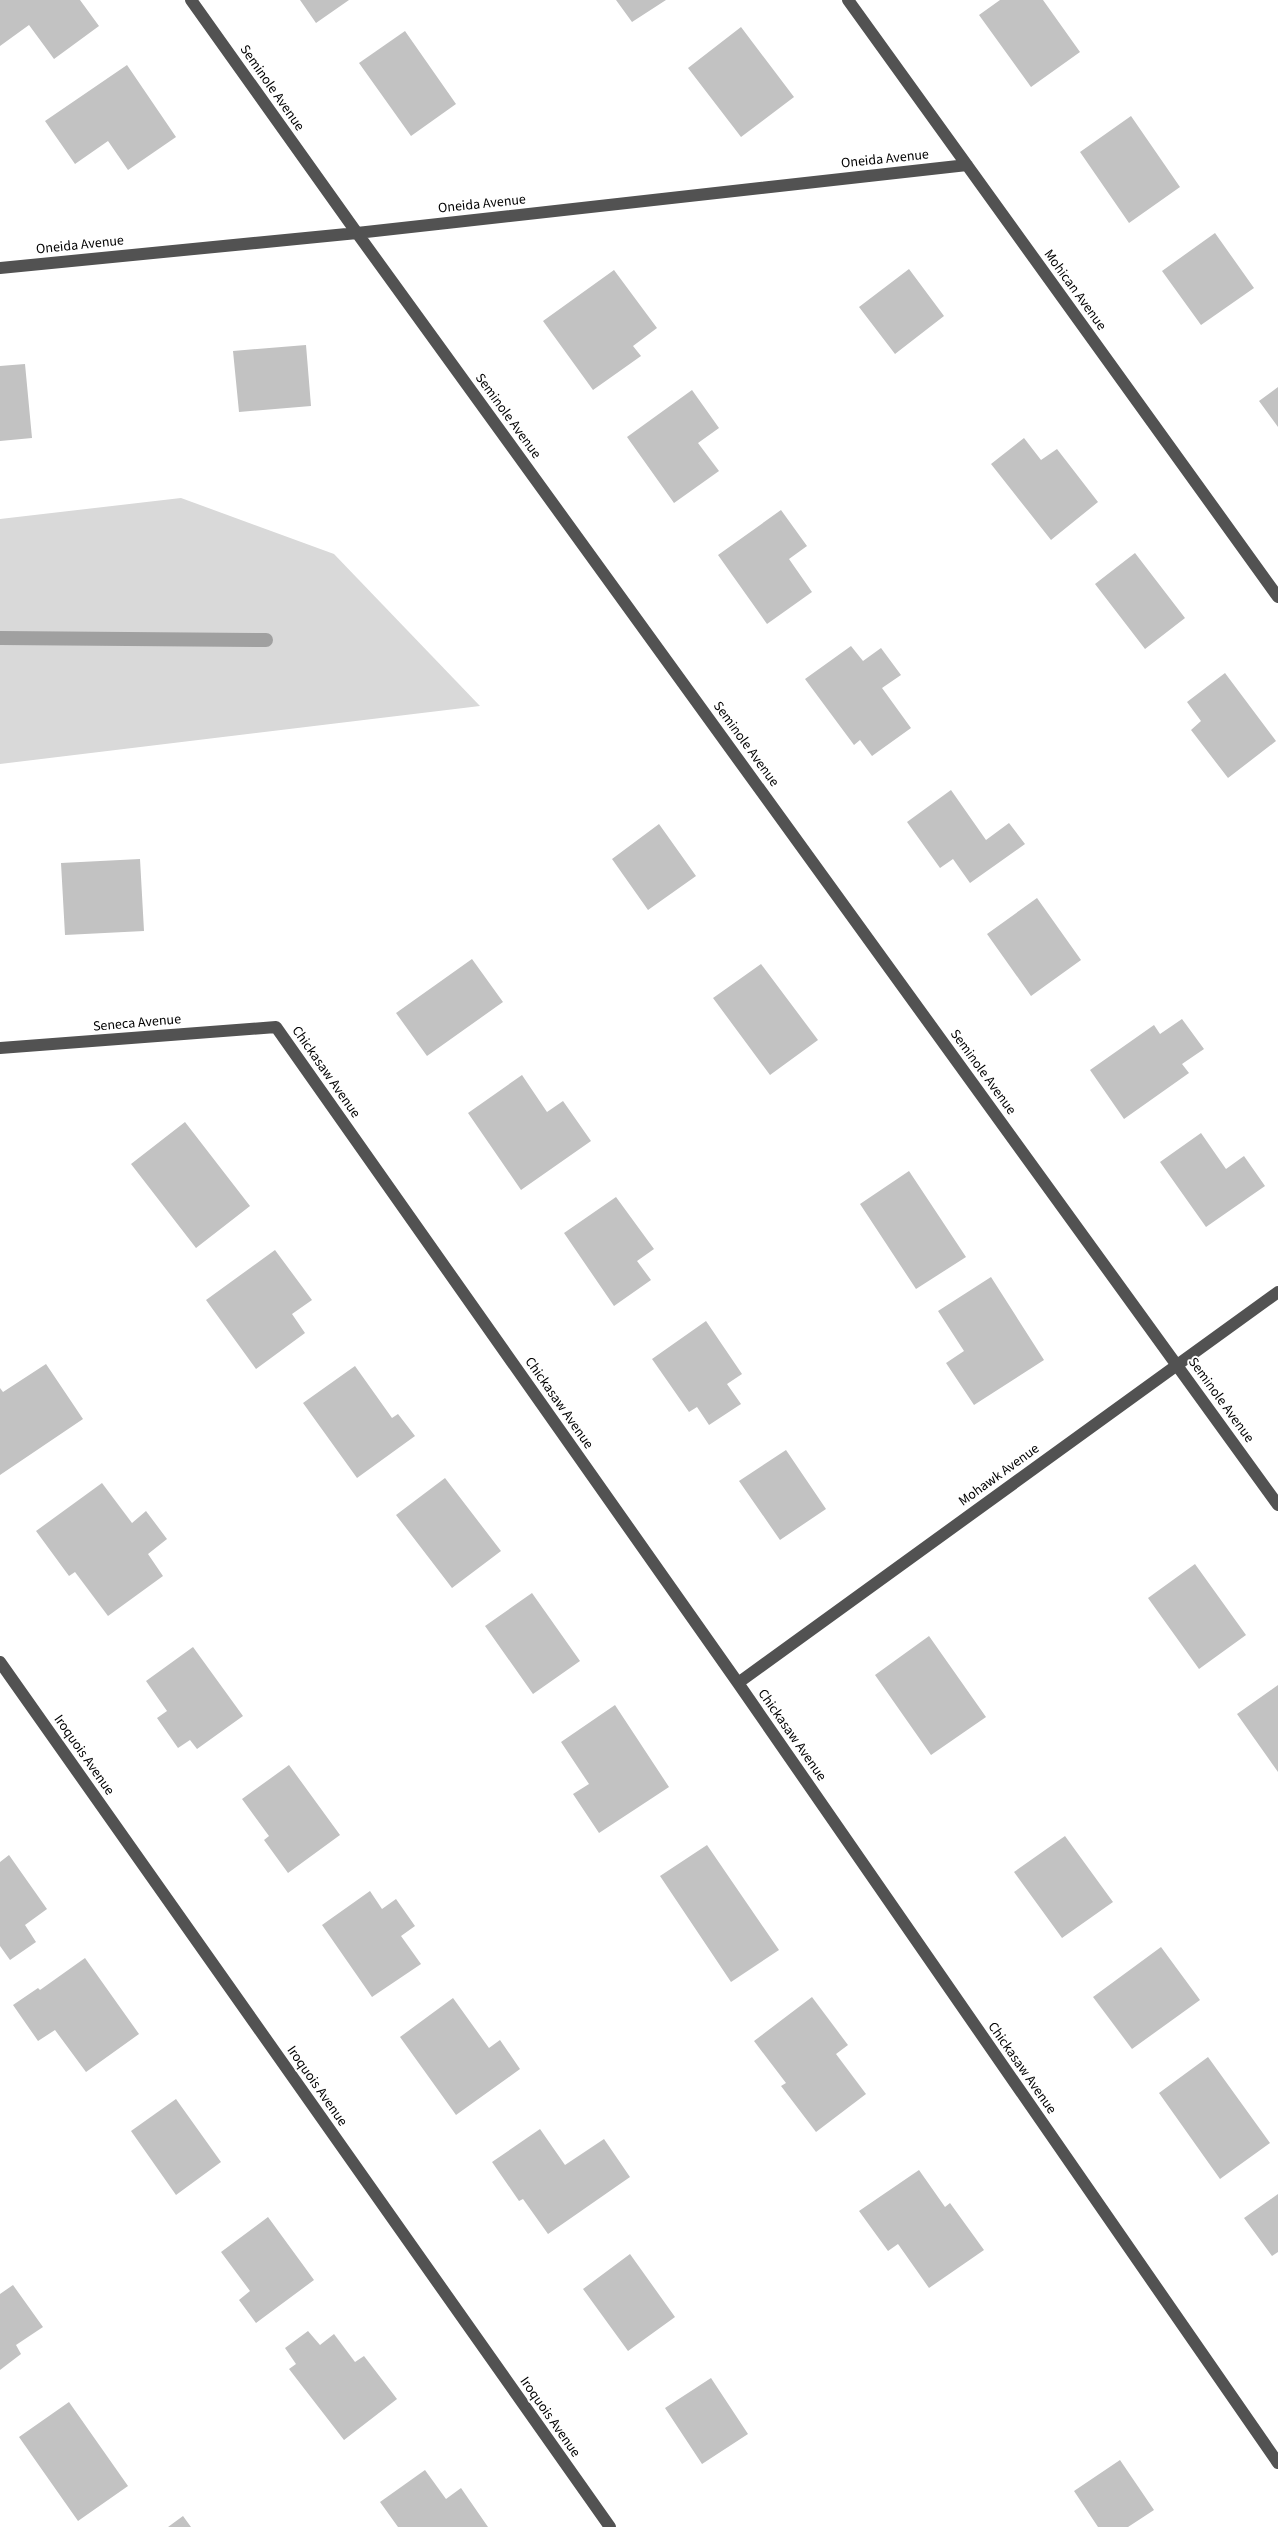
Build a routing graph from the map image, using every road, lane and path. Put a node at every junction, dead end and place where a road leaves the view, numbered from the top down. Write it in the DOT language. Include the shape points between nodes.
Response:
graph roads {
  1 [pos="191,0"];
  2 [pos="848,0"];
  3 [pos="967,165"];
  4 [pos="357,233"];
  5 [pos="0,268"];
  6 [pos="1278,598"];
  7 [pos="276,1027"];
  8 [pos="0,1048"];
  9 [pos="1278,1292"];
  10 [pos="1177,1365"];
  11 [pos="1278,1505"];
  12 [pos="0,1662"];
  13 [pos="738,1683"];
  14 [pos="1278,2463"];
  15 [pos="610,2527"];
  1 -- 4 [label="street, Seminole Avenue"];
  2 -- 3 [label="street, Mohican Avenue"];
  3 -- 4 [label="street, Oneida Avenue"];
  3 -- 6 [label="street, Mohican Avenue"];
  4 -- 5 [label="street, Oneida Avenue"];
  4 -- 10 [label="street, Seminole Avenue"];
  7 -- 8 [label="street, Seneca Avenue"];
  7 -- 13 [label="street, Chickasaw Avenue"];
  9 -- 10 [label="street, Mohawk Avenue"];
  10 -- 11 [label="street, Seminole Avenue"];
  10 -- 13 [label="street, Mohawk Avenue"];
  12 -- 15 [label="street, Iroquois Avenue"];
  13 -- 14 [label="street, Chickasaw Avenue"];
}
